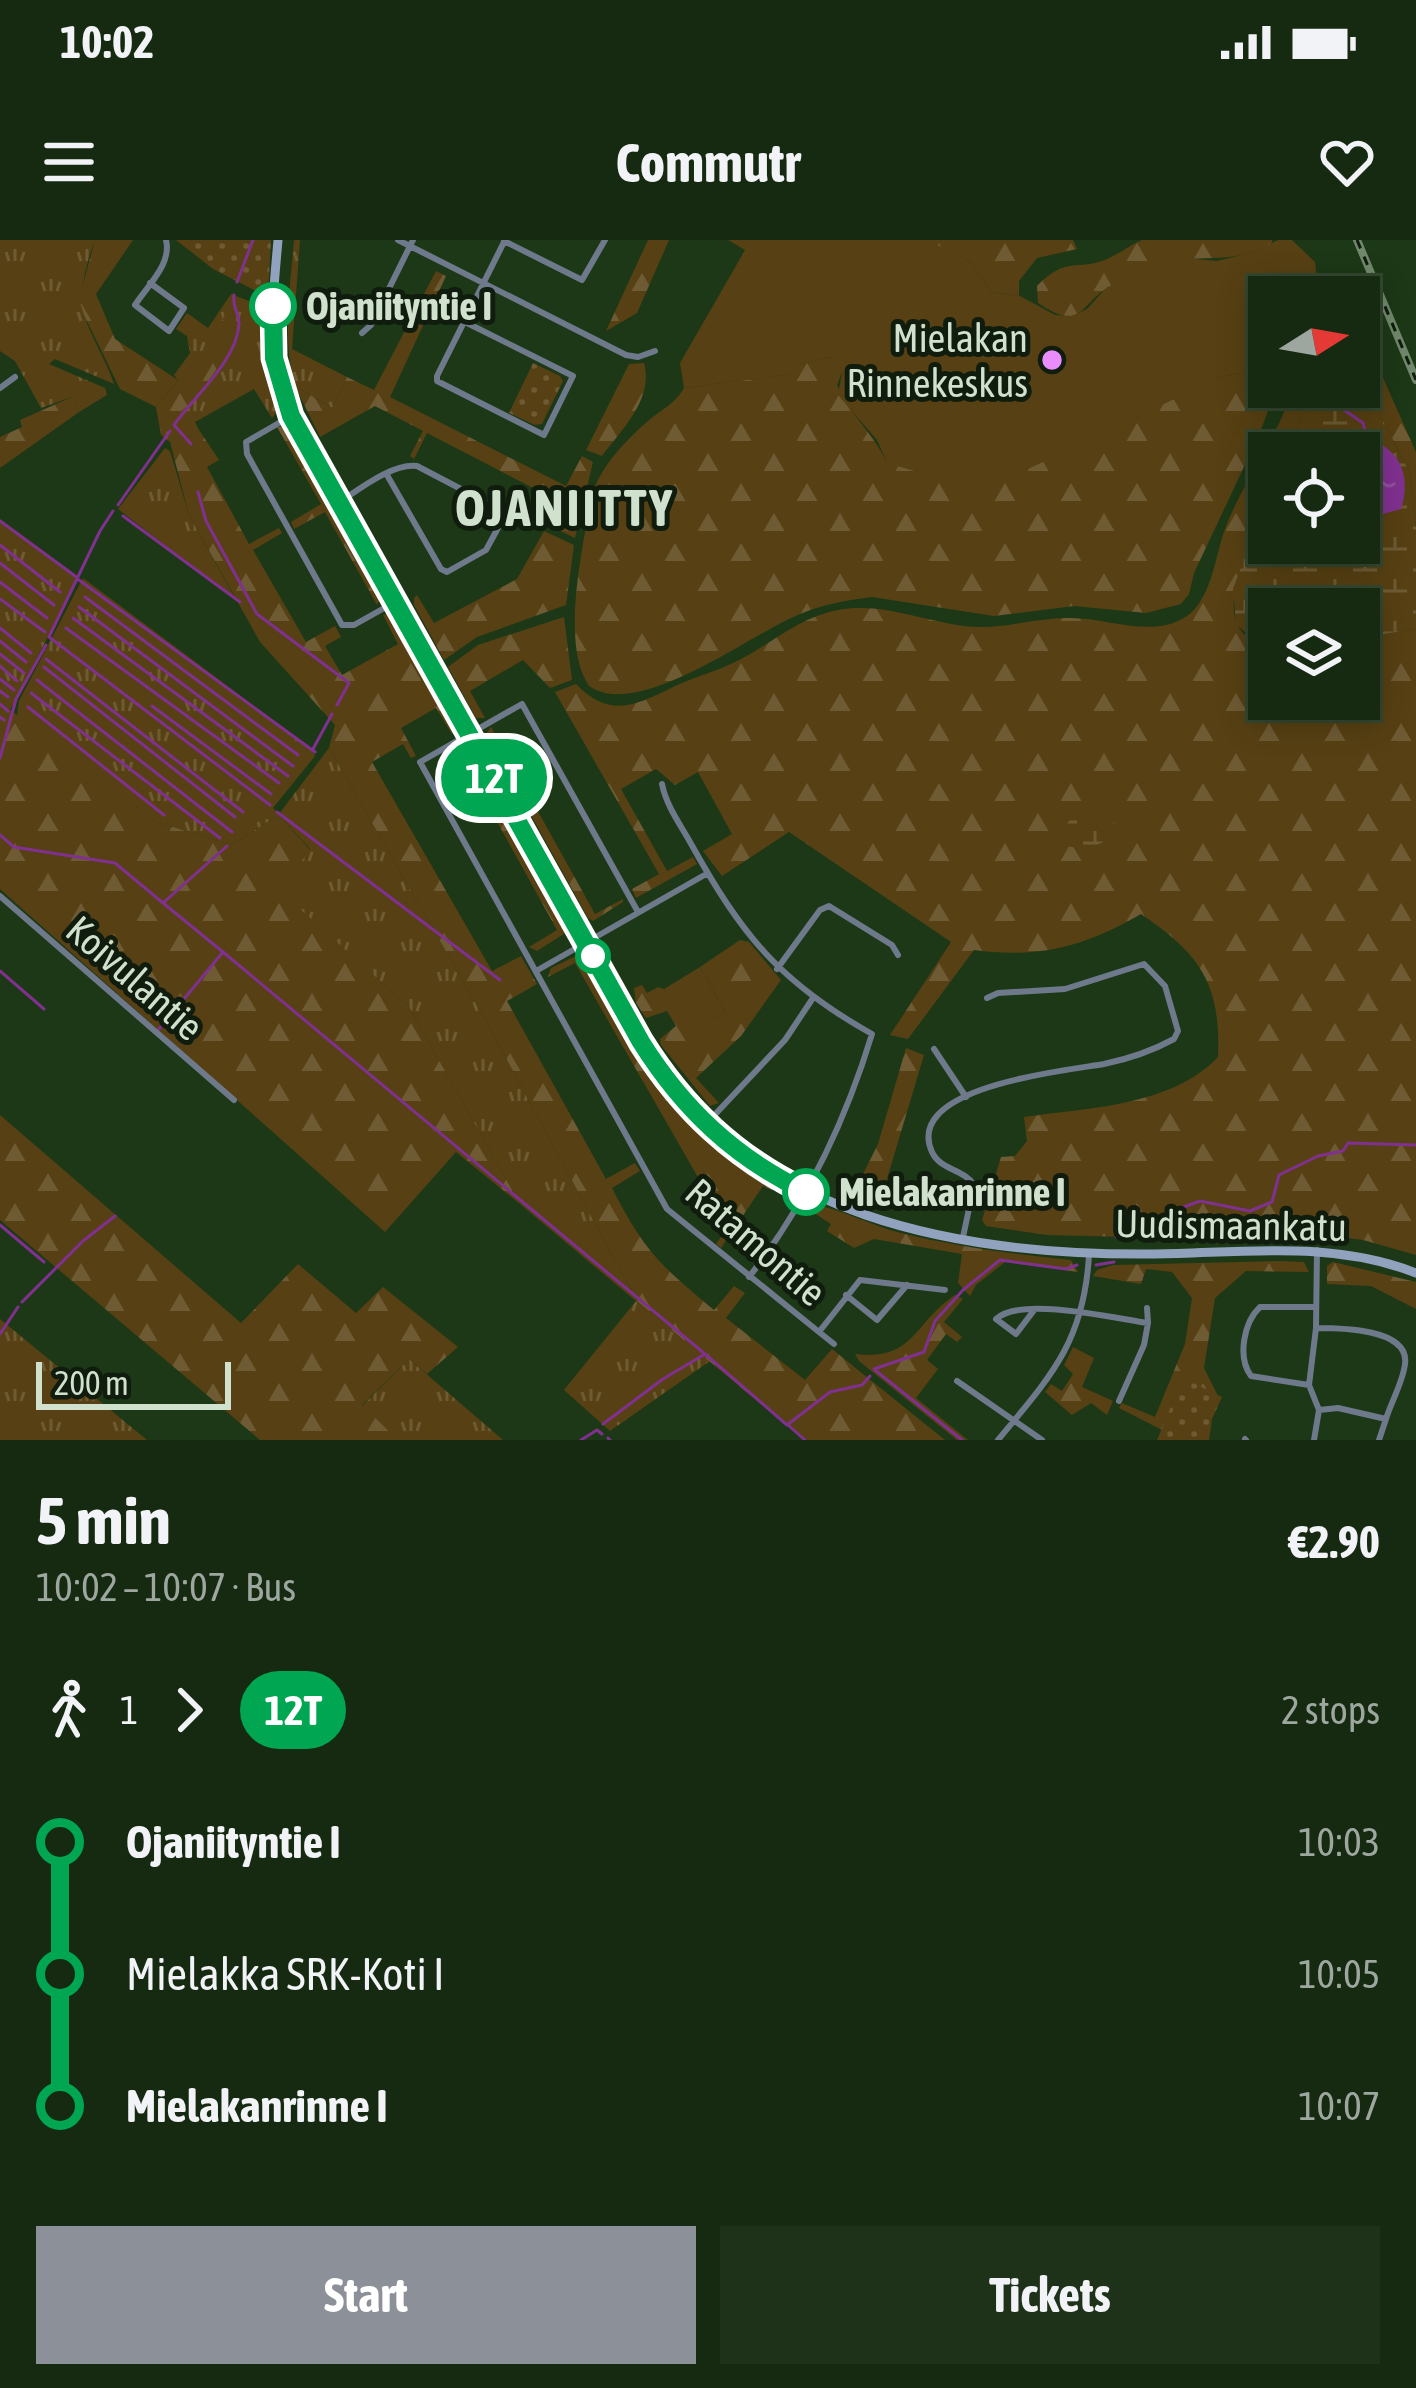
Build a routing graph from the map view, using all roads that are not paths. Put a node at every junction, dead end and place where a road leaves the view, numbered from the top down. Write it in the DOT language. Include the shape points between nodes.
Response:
graph roads {
  1 [pos="166,240"];
  2 [pos="278,240"];
  3 [pos="398,240"];
  4 [pos="604,240"];
  5 [pos="505,241"];
  6 [pos="411,243"];
  7 [pos="484,282"];
  8 [pos="150,283"];
  9 [pos="465,322"];
  10 [pos="362,333"];
  11 [pos="655,351"];
  12 [pos="15,376"];
  13 [pos="0,388"];
  14 [pos="291,416"];
  15 [pos="387,475"];
  16 [pos="338,503"];
  17 [pos="395,602"];
  18 [pos="470,734"];
  19 [pos="662,784"];
  20 [pos="708,873"];
  21 [pos="0,896"];
  22 [pos="638,912"];
  23 [pos="585,942"];
  24 [pos="898,955"];
  25 [pos="777,969"];
  26 [pos="536,971"];
  27 [pos="813,998"];
  28 [pos="987,998"];
  29 [pos="934,1049"];
  30 [pos="966,1097"];
  31 [pos="234,1100"];
  32 [pos="705,1125"];
  33 [pos="806,1192"];
  34 [pos="963,1237"];
  35 [pos="1317,1250"];
  36 [pos="1090,1252"];
  37 [pos="1416,1273"];
  38 [pos="749,1276"];
  39 [pos="907,1285"];
  40 [pos="945,1290"];
  41 [pos="846,1295"];
  42 [pos="1316,1307"];
  43 [pos="1147,1308"];
  44 [pos="1035,1309"];
  45 [pos="1082,1314"];
  46 [pos="1148,1323"];
  47 [pos="1316,1328"];
  48 [pos="819,1332"];
  49 [pos="834,1344"];
  50 [pos="957,1382"];
  51 [pos="1309,1385"];
  52 [pos="1119,1401"];
  53 [pos="1319,1410"];
  54 [pos="1016,1419"];
  55 [pos="1386,1419"];
  56 [pos="998,1440"];
  57 [pos="1042,1440"];
  58 [pos="1313,1440"];
  59 [pos="1379,1440"];
  1 -- 8 [label="street" via="168,256"];
  2 -- 14 [label="street, Uudismaankatu" via="273,347"];
  3 -- 6 [label="street"];
  4 -- 5 [label="street" via="582,280"];
  5 -- 7 [label="street"];
  6 -- 7 [label="street"];
  6 -- 10 [label="street"];
  7 -- 9 [label="street"];
  7 -- 11 [label="street" via="626,355"];
  8 -- 8 [label="street" via="135,305 170,330 184,308"];
  9 -- 9 [label="street" via="573,376 544,436 440,384"];
  12 -- 13 [label="street"];
  14 -- 16 [label="street, Uudismaankatu"];
  14 -- 17 [label="street" via="244,449 331,606 350,626"];
  15 -- 15 [label="street" via="444,571 486,550 504,518 417,466"];
  15 -- 16 [label="street"];
  16 -- 17 [label="street, Uudismaankatu"];
  17 -- 18 [label="street, Uudismaankatu"];
  18 -- 22 [label="street" via="522,704"];
  18 -- 23 [label="street, Uudismaankatu"];
  18 -- 26 [label="street, Ratamontie" via="420,761"];
  19 -- 20 [label="street"];
  20 -- 22 [label="street"];
  20 -- 25 [label="street"];
  21 -- 31 [label="street, Koivulantie"];
  22 -- 23 [label="street"];
  23 -- 26 [label="street"];
  23 -- 32 [label="street, Uudismaankatu" via="660,1072"];
  24 -- 25 [label="street" via="829,906"];
  25 -- 27 [label="street"];
  26 -- 38 [label="street, Ratamontie" via="667,1209"];
  27 -- 32 [label="street"];
  27 -- 33 [label="street" via="872,1034 842,1125"];
  28 -- 30 [label="street" via="1078,986 1144,964 1171,998 1177,1037 1135,1056 1025,1075"];
  29 -- 30 [label="street"];
  30 -- 34 [label="street" via="935,1120 929,1140 936,1159 973,1181"];
  32 -- 33 [label="street, Uudismaankatu"];
  33 -- 34 [label="street, Uudismaankatu"];
  33 -- 38 [label="street"];
  34 -- 36 [label="street, Uudismaankatu"];
  35 -- 36 [label="street, Uudismaankatu"];
  35 -- 37 [label="street, Uudismaankatu"];
  35 -- 42 [label="street"];
  36 -- 45 [label="street"];
  38 -- 48 [label="street, Ratamontie"];
  39 -- 40 [label="street, Ratamontie"];
  39 -- 41 [label="street, Ratamontie" via="863,1279"];
  39 -- 41 [label="street, Ratamontie" via="877,1320"];
  41 -- 48 [label="street, Ratamontie"];
  42 -- 47 [label="street"];
  42 -- 51 [label="street" via="1260,1307 1248,1320 1243,1362 1251,1376"];
  43 -- 46 [label="street"];
  44 -- 44 [label="street" via="1015,1308 996,1319 1016,1334"];
  44 -- 45 [label="street"];
  45 -- 46 [label="street"];
  45 -- 54 [label="street" via="1060,1363"];
  46 -- 52 [label="street"];
  47 -- 51 [label="street"];
  47 -- 55 [label="street" via="1361,1327 1402,1348 1406,1366"];
  48 -- 49 [label="street"];
  50 -- 54 [label="street"];
  51 -- 53 [label="street"];
  53 -- 55 [label="street"];
  53 -- 58 [label="street"];
  54 -- 56 [label="street"];
  54 -- 57 [label="street"];
  55 -- 59 [label="street"];
}
